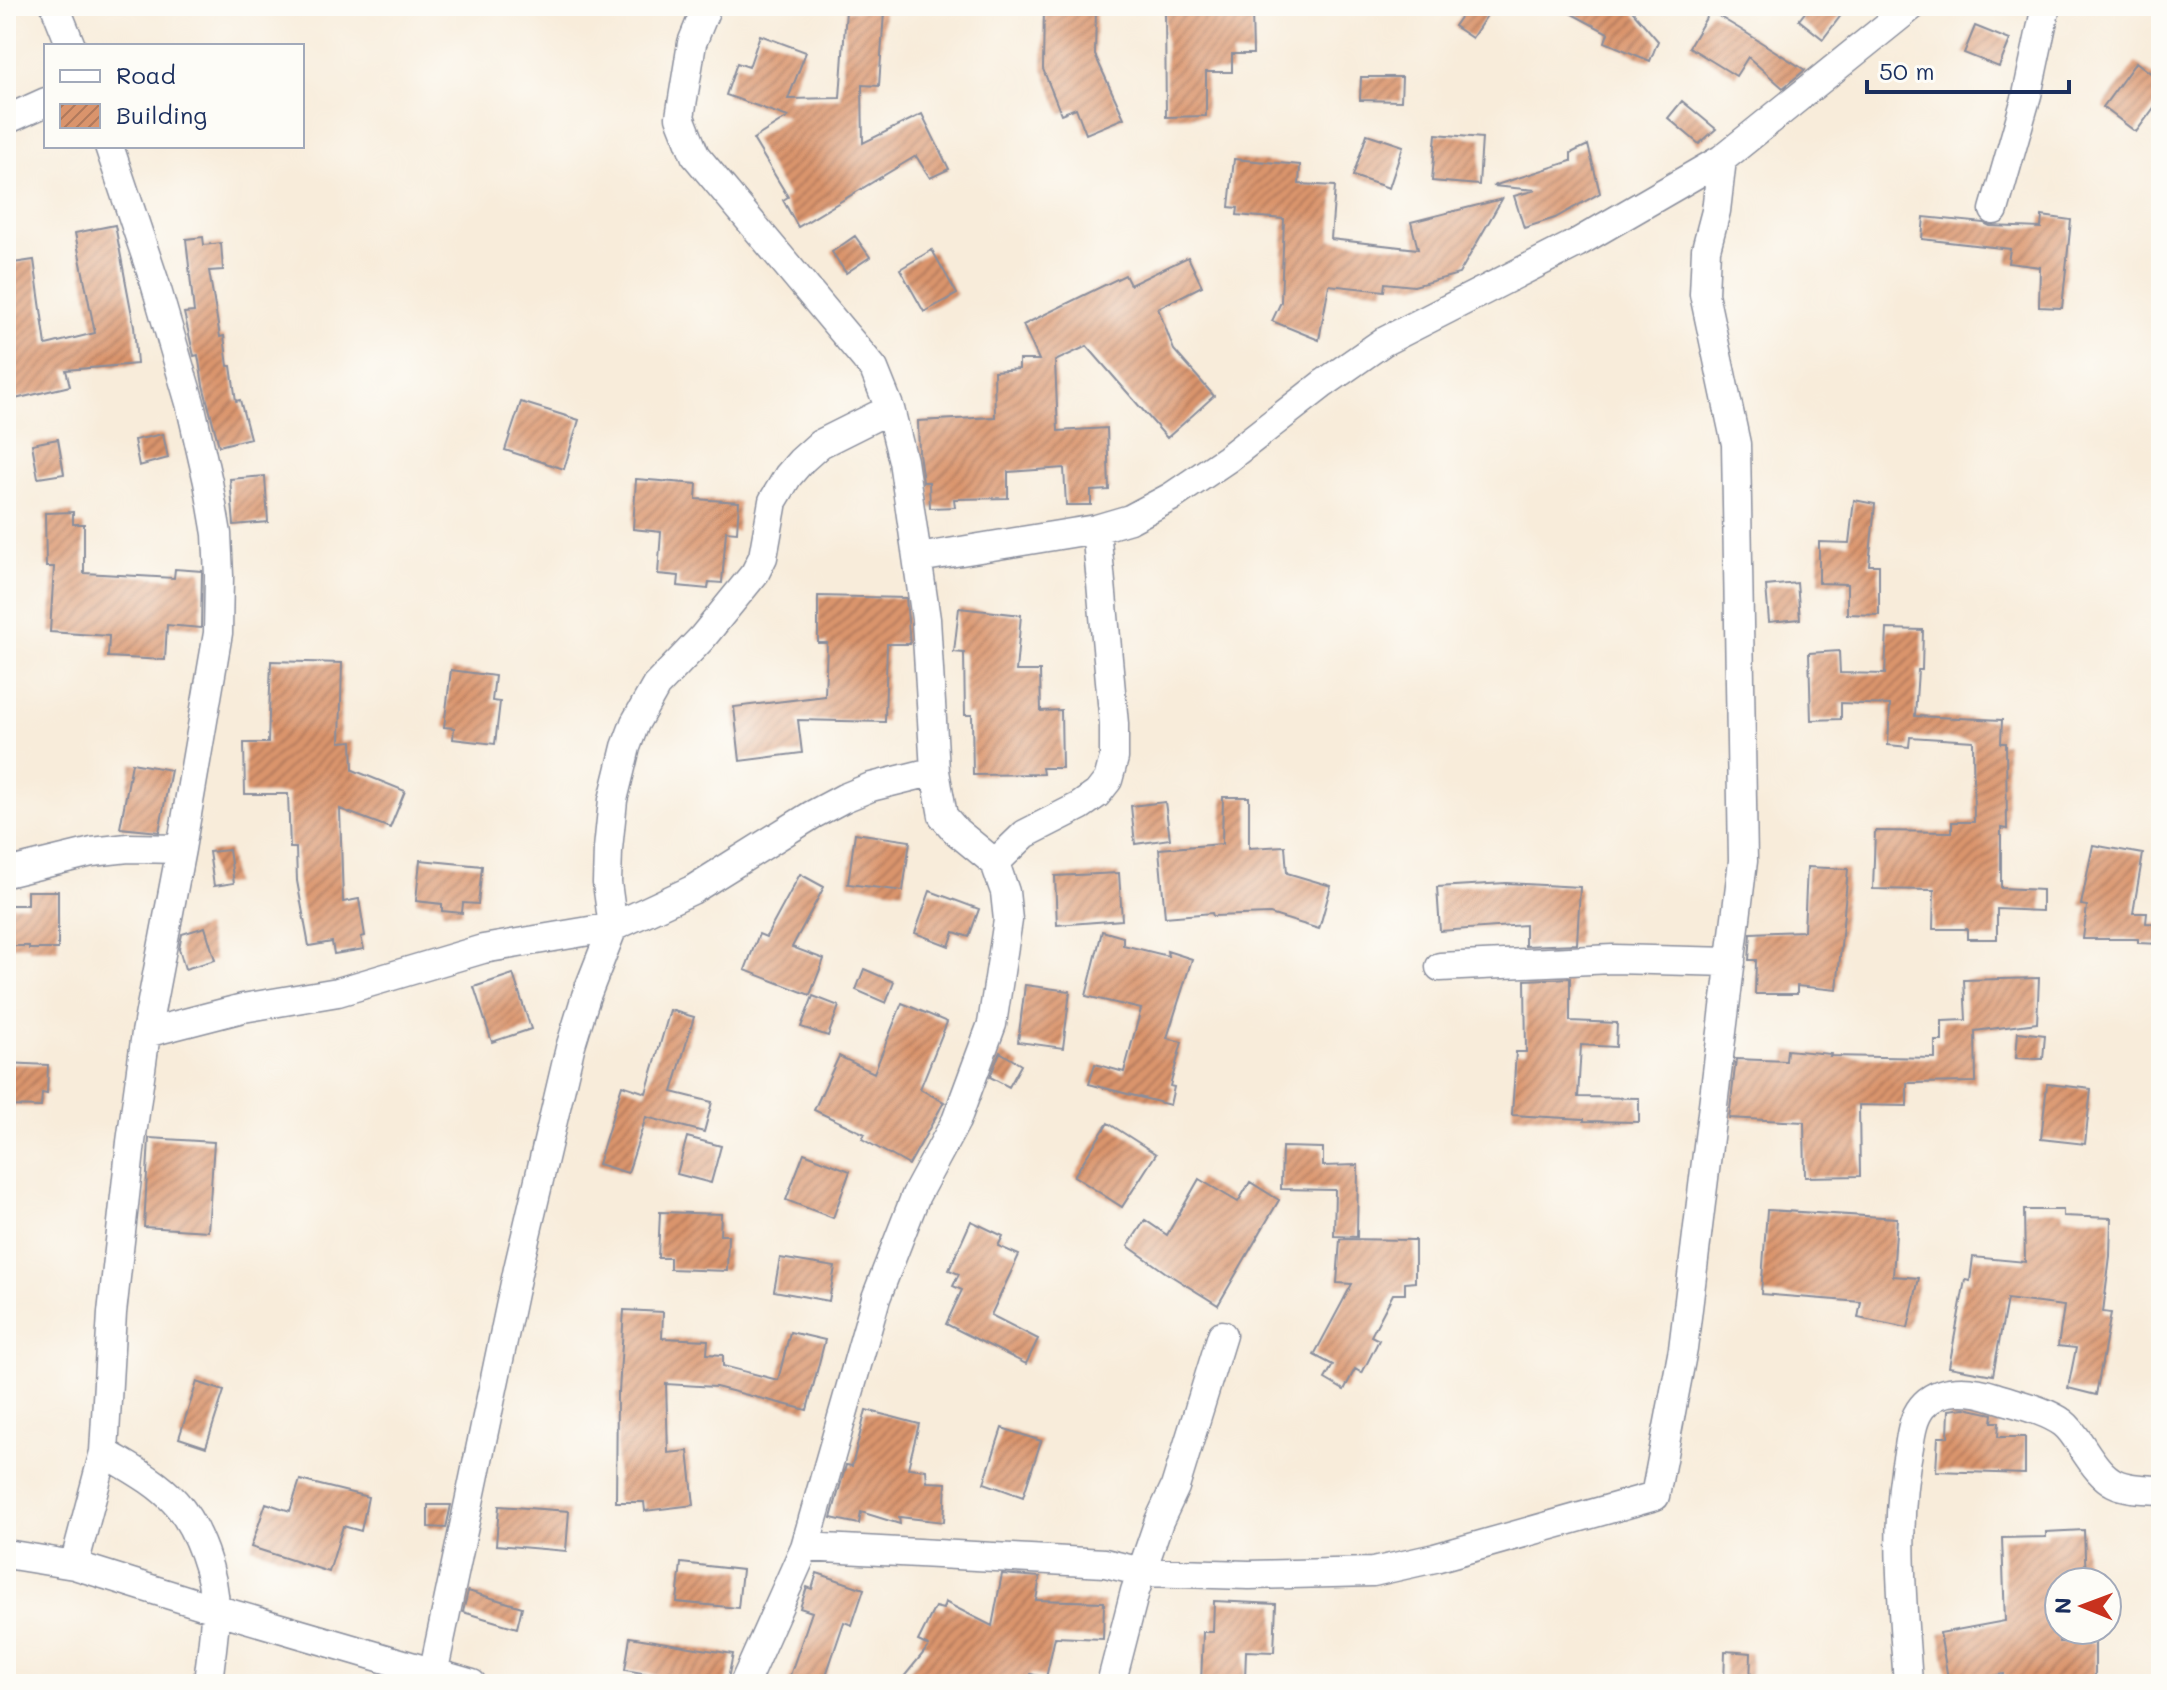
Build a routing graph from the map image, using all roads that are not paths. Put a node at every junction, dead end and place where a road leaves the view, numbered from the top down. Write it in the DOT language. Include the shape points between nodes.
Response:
graph roads {
  1 [pos="55,6"];
  2 [pos="707,6"];
  3 [pos="1912,6"];
  4 [pos="2046,6"];
  5 [pos="70,44"];
  6 [pos="44,103"];
  7 [pos="6,120"];
  8 [pos="110,148"];
  9 [pos="1722,159"];
  10 [pos="1994,210"];
  11 [pos="890,409"];
  12 [pos="1096,529"];
  13 [pos="918,558"];
  14 [pos="935,771"];
  15 [pos="181,849"];
  16 [pos="995,863"];
  17 [pos="6,873"];
  18 [pos="613,927"];
  19 [pos="1731,962"];
  20 [pos="1440,967"];
  21 [pos="146,1033"];
  22 [pos="1222,1335"];
  23 [pos="104,1452"];
  24 [pos="2161,1490"];
  25 [pos="805,1547"];
  26 [pos="6,1554"];
  27 [pos="74,1565"];
  28 [pos="1142,1572"];
  29 [pos="215,1609"];
  30 [pos="433,1674"];
  31 [pos="208,1684"];
  32 [pos="472,1684"];
  33 [pos="744,1684"];
  34 [pos="1111,1684"];
  35 [pos="1908,1684"];
  1 -- 5 [label="street"];
  2 -- 11 [label="street" via="692,43 680,117 695,155 874,369"];
  3 -- 9 [label="street"];
  4 -- 10 [label="street"];
  6 -- 7 [label="street"];
  8 -- 15 [label="street" via="190,403 217,534 218,633"];
  9 -- 12 [label="street" via="1577,243 1383,342 1171,497 1130,519"];
  9 -- 19 [label="street" via="1704,294 1736,444 1743,861"];
  11 -- 13 [label="street"];
  11 -- 18 [label="street" via="820,444 801,461 773,501 755,573 647,699 626,747 613,800 607,883"];
  12 -- 13 [label="street"];
  12 -- 16 [label="street" via="1114,724 1108,780 1080,806 1025,834"];
  13 -- 14 [label="street"];
  14 -- 16 [label="street" via="943,816"];
  14 -- 18 [label="street" via="844,798 692,890"];
  15 -- 17 [label="street" via="92,852"];
  15 -- 21 [label="street"];
  16 -- 25 [label="street" via="1008,920 992,1024 956,1121 916,1195 876,1298"];
  18 -- 21 [label="street" via="483,949 338,992 243,1008"];
  18 -- 30 [label="street" via="570,1048"];
  19 -- 20 [label="street" via="1613,959"];
  19 -- 28 [label="street" via="1683,1349 1655,1496 1373,1572"];
  21 -- 23 [label="street" via="117,1256"];
  22 -- 28 [label="street" via="1175,1487"];
  23 -- 27 [label="street"];
  23 -- 29 [label="street" via="175,1502 195,1530"];
  24 -- 35 [label="street" via="2116,1486 2102,1476 2063,1423 2036,1411 1979,1392 1934,1395 1920,1408 1904,1471 1899,1552"];
  25 -- 28 [label="street" via="1105,1563"];
  25 -- 33 [label="street"];
  26 -- 27 [label="street"];
  27 -- 29 [label="street"];
  28 -- 34 [label="street"];
  29 -- 30 [label="street"];
  29 -- 31 [label="street"];
  30 -- 32 [label="street"];
}
